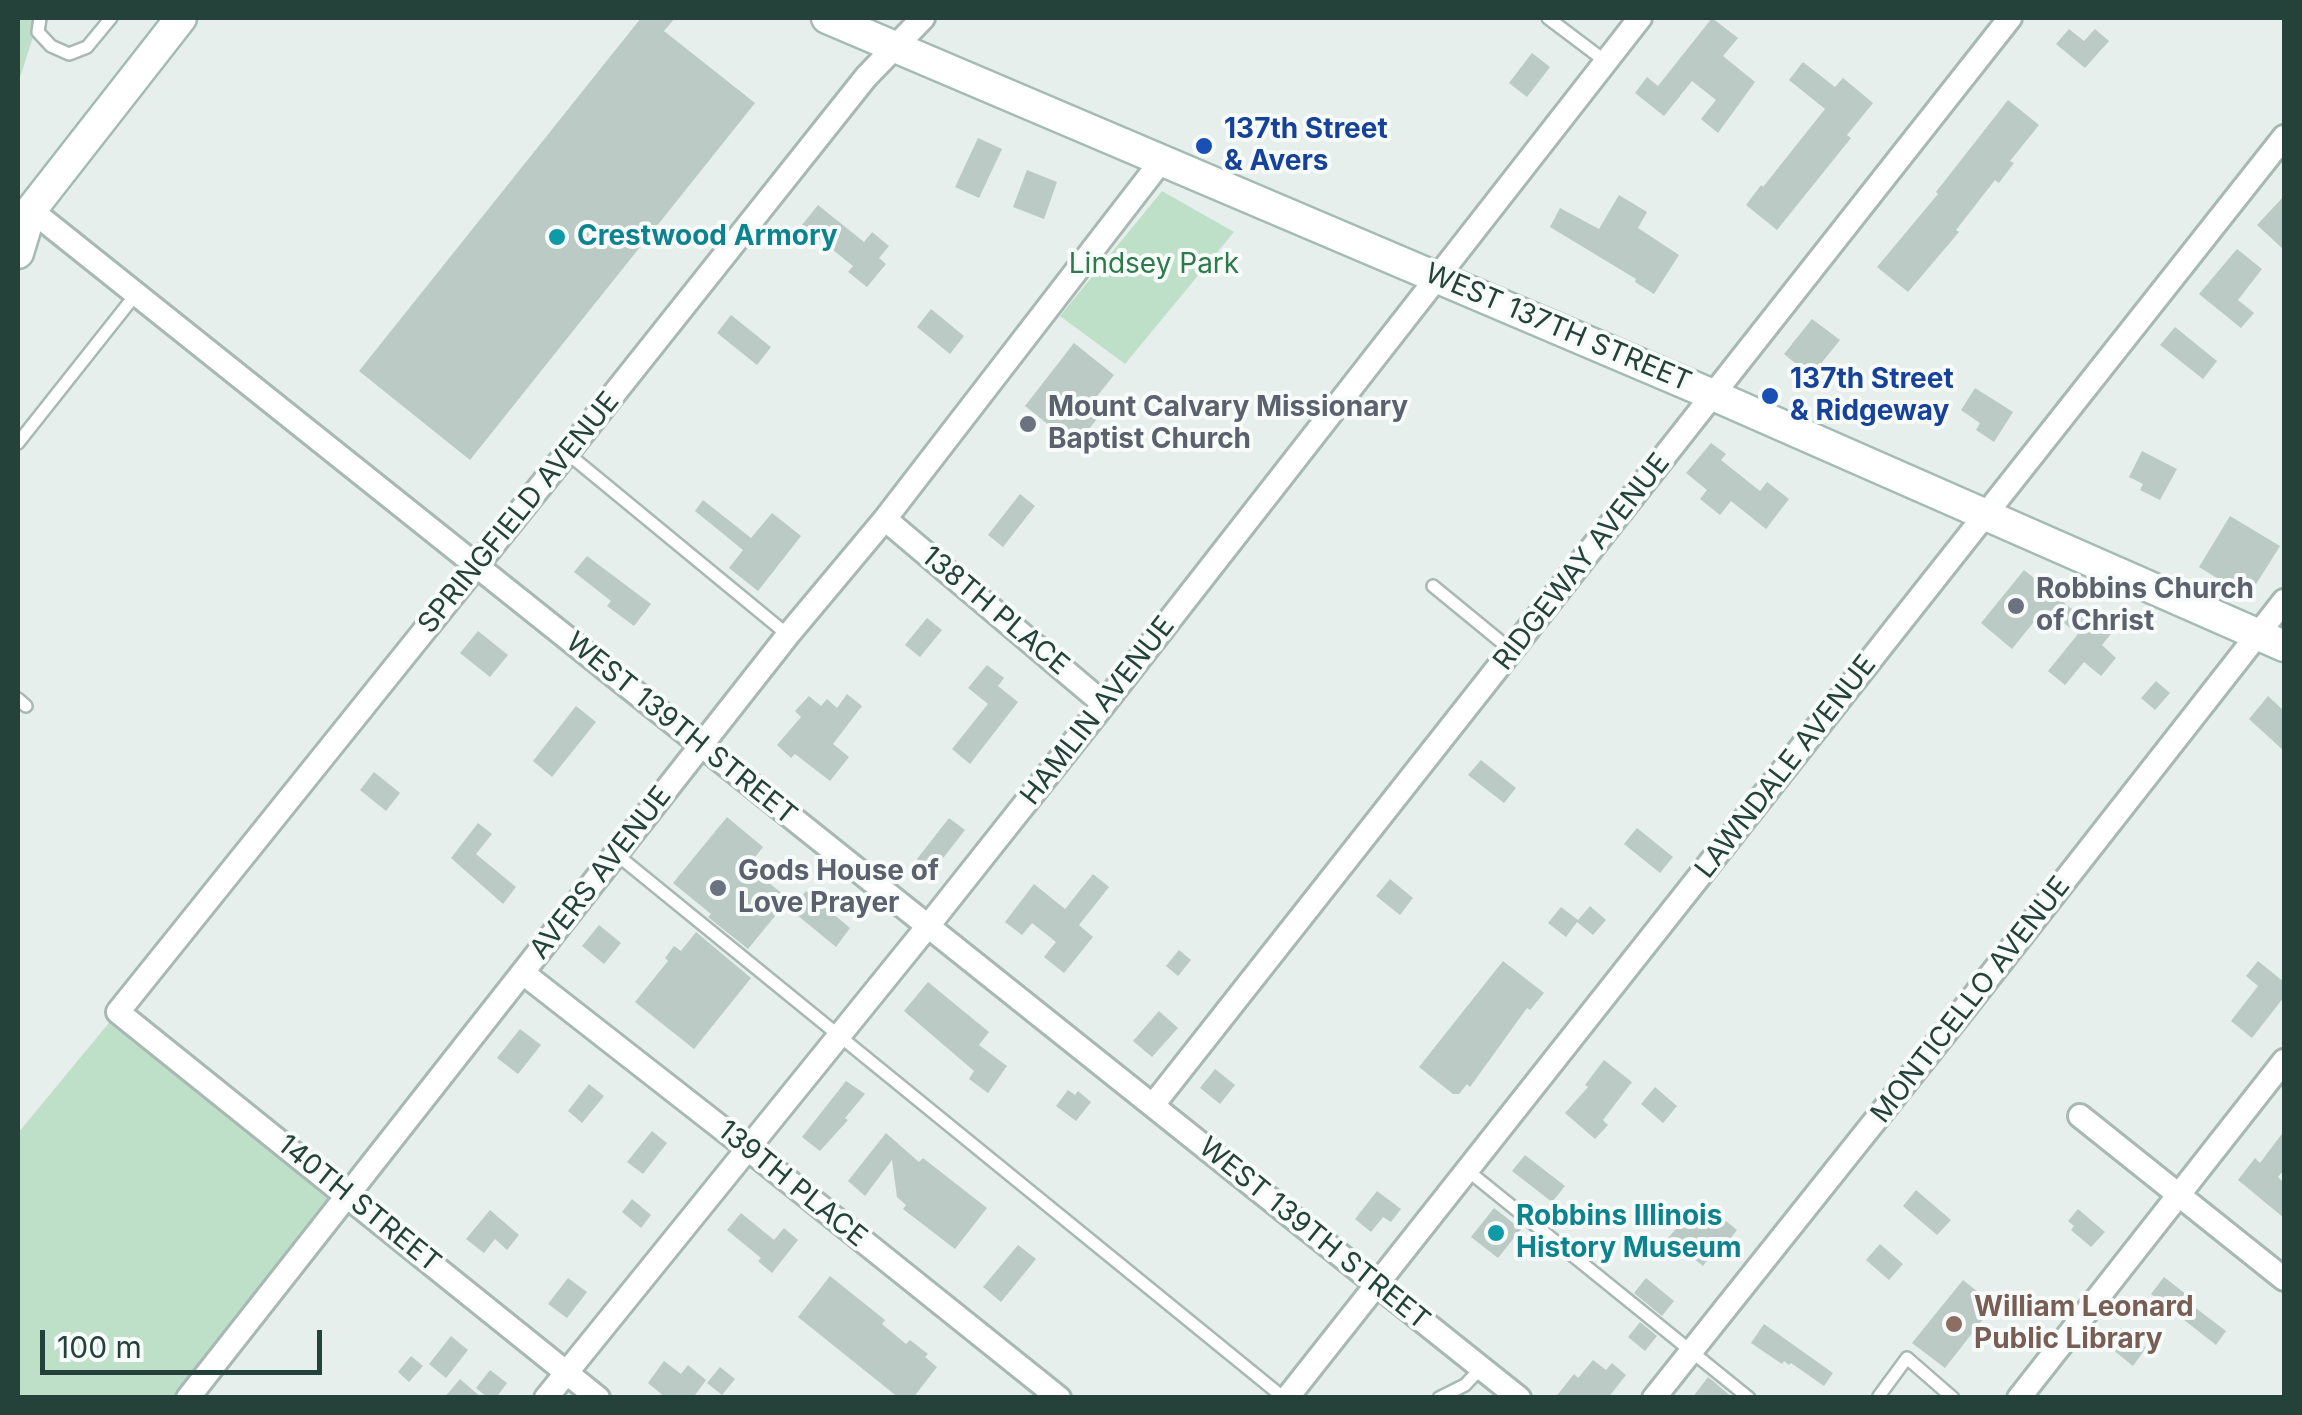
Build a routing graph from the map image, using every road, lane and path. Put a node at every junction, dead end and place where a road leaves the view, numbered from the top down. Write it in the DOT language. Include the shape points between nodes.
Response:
graph roads {
  1 [pos="40,18"];
  2 [pos="111,18"];
  3 [pos="180,18"];
  4 [pos="827,18"];
  5 [pos="923,18"];
  6 [pos="1548,18"];
  7 [pos="1640,18"];
  8 [pos="2010,18"];
  9 [pos="895,46"];
  10 [pos="1605,62"];
  11 [pos="2284,137"];
  12 [pos="1162,160"];
  13 [pos="2273,164"];
  14 [pos="24,213"];
  15 [pos="18,253"];
  16 [pos="1439,277"];
  17 [pos="136,294"];
  18 [pos="1713,395"];
  19 [pos="18,443"];
  20 [pos="568,453"];
  21 [pos="1984,516"];
  22 [pos="885,519"];
  23 [pos="477,566"];
  24 [pos="1434,586"];
  25 [pos="2284,601"];
  26 [pos="788,635"];
  27 [pos="2271,641"];
  28 [pos="1512,651"];
  29 [pos="1104,704"];
  30 [pos="702,746"];
  31 [pos="616,854"];
  32 [pos="928,926"];
  33 [pos="522,973"];
  34 [pos="118,1012"];
  35 [pos="839,1035"];
  36 [pos="2284,1061"];
  37 [pos="1153,1106"];
  38 [pos="2080,1116"];
  39 [pos="747,1148"];
  40 [pos="1468,1170"];
  41 [pos="348,1195"];
  42 [pos="2179,1195"];
  43 [pos="2284,1279"];
  44 [pos="1377,1284"];
  45 [pos="1691,1351"];
  46 [pos="1481,1368"];
  47 [pos="566,1372"];
  48 [pos="188,1398"];
  49 [pos="546,1398"];
  50 [pos="598,1398"];
  51 [pos="1059,1398"];
  52 [pos="1286,1398"];
  53 [pos="1439,1398"];
  54 [pos="1519,1398"];
  55 [pos="1654,1398"];
  56 [pos="1749,1398"];
  57 [pos="1881,1398"];
  58 [pos="1953,1398"];
  59 [pos="2019,1398"];
  1 -- 2 [label="lane" via="38,32 69,54 87,47"];
  3 -- 14 [label="main road"];
  4 -- 9 [label="main road, WEST 137TH STREET"];
  5 -- 9 [label="street, SPRINGFIELD AVENUE"];
  6 -- 10 [label="lane"];
  7 -- 10 [label="street, HAMLIN AVENUE"];
  8 -- 18 [label="street, RIDGEWAY AVENUE"];
  9 -- 12 [label="main road, WEST 137TH STREET"];
  9 -- 20 [label="street, SPRINGFIELD AVENUE"];
  10 -- 16 [label="street, HAMLIN AVENUE"];
  11 -- 13 [label="street, LAWNDALE AVENUE"];
  12 -- 16 [label="main road, WEST 137TH STREET"];
  12 -- 22 [label="street, AVERS AVENUE"];
  13 -- 21 [label="street, LAWNDALE AVENUE"];
  14 -- 15 [label="main road"];
  14 -- 17 [label="street, WEST 139TH STREET"];
  16 -- 18 [label="main road, WEST 137TH STREET"];
  16 -- 29 [label="street, HAMLIN AVENUE"];
  17 -- 19 [label="lane"];
  17 -- 23 [label="street, WEST 139TH STREET"];
  18 -- 21 [label="main road, WEST 137TH STREET"];
  18 -- 28 [label="street, RIDGEWAY AVENUE"];
  20 -- 23 [label="street, SPRINGFIELD AVENUE"];
  20 -- 26 [label="lane"];
  21 -- 27 [label="main road, WEST 137TH STREET"];
  21 -- 40 [label="street, LAWNDALE AVENUE"];
  22 -- 26 [label="street, AVERS AVENUE"];
  22 -- 29 [label="street, 138TH PLACE"];
  23 -- 30 [label="street, WEST 139TH STREET"];
  23 -- 34 [label="street, SPRINGFIELD AVENUE"];
  24 -- 28 [label="lane"];
  25 -- 27 [label="street, MONTICELLO AVENUE"];
  26 -- 30 [label="street, AVERS AVENUE"];
  27 -- 45 [label="street, MONTICELLO AVENUE"];
  28 -- 37 [label="street, RIDGEWAY AVENUE"];
  29 -- 32 [label="street, HAMLIN AVENUE"];
  30 -- 31 [label="street, AVERS AVENUE"];
  30 -- 32 [label="street, WEST 139TH STREET"];
  31 -- 33 [label="street, AVERS AVENUE"];
  31 -- 35 [label="lane"];
  32 -- 35 [label="street, HAMLIN AVENUE"];
  32 -- 37 [label="street, WEST 139TH STREET"];
  33 -- 39 [label="street, 139TH PLACE"];
  33 -- 41 [label="street, AVERS AVENUE"];
  34 -- 41 [label="street, 140TH STREET"];
  35 -- 39 [label="street, HAMLIN AVENUE"];
  35 -- 52 [label="lane"];
  36 -- 42 [label="street"];
  37 -- 44 [label="street, WEST 139TH STREET"];
  38 -- 42 [label="street"];
  39 -- 47 [label="street, HAMLIN AVENUE"];
  39 -- 51 [label="street, 139TH PLACE"];
  40 -- 44 [label="street, LAWNDALE AVENUE"];
  40 -- 45 [label="lane"];
  41 -- 47 [label="street, 140TH STREET"];
  41 -- 48 [label="street, AVERS AVENUE"];
  42 -- 43 [label="street"];
  42 -- 59 [label="street"];
  44 -- 46 [label="street, WEST 139TH STREET"];
  44 -- 52 [label="street, LAWNDALE AVENUE"];
  45 -- 55 [label="street, MONTICELLO AVENUE"];
  45 -- 56 [label="lane"];
  46 -- 53 [label="lane" via="1466,1385"];
  46 -- 54 [label="street, WEST 139TH STREET"];
  47 -- 49 [label="street, HAMLIN AVENUE"];
  47 -- 50 [label="street, 140TH STREET"];
  57 -- 58 [label="lane" via="1908,1358"];
}
